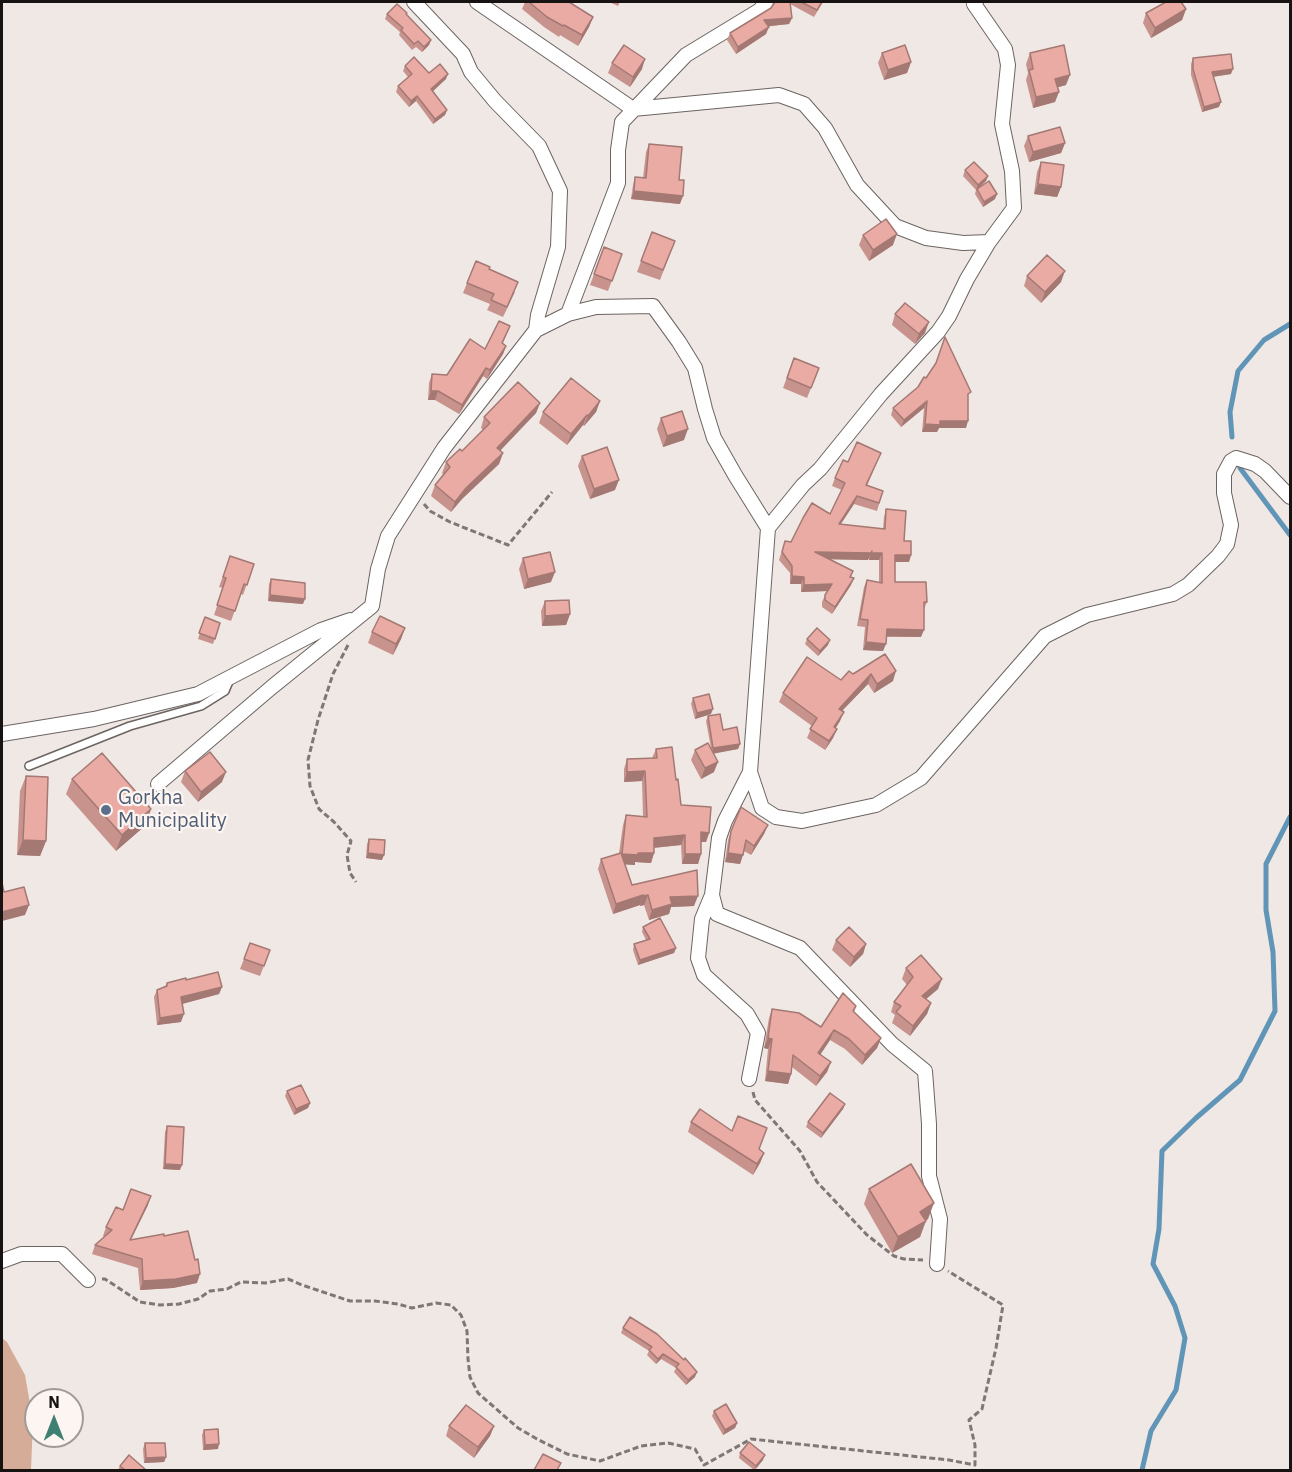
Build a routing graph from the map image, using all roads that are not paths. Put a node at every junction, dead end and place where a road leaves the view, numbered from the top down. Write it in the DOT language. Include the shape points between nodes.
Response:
graph roads {
  1 [pos="414,2"];
  2 [pos="477,2"];
  3 [pos="766,2"];
  4 [pos="976,2"];
  5 [pos="633,109"];
  6 [pos="989,242"];
  7 [pos="568,314"];
  8 [pos="536,330"];
  9 [pos="1290,497"];
  10 [pos="768,528"];
  11 [pos="361,616"];
  12 [pos="231,677"];
  13 [pos="2,734"];
  14 [pos="29,766"];
  15 [pos="750,772"];
  16 [pos="158,784"];
  17 [pos="712,895"];
  18 [pos="748,1079"];
  19 [pos="2,1261"];
  20 [pos="937,1264"];
  21 [pos="88,1280"];
  1 -- 8 [label="street" via="463,54 471,72 495,101 539,146 560,191 558,247"];
  2 -- 5 [label="street"];
  3 -- 5 [label="street" via="760,10 686,55"];
  4 -- 6 [label="street" via="1005,49 1008,65 1002,124 1012,171 1014,208"];
  5 -- 6 [label="street" via="779,95 804,104 825,128 858,185 895,226 926,238"];
  5 -- 7 [label="street" via="622,122 618,183"];
  6 -- 10 [label="street" via="938,332"];
  7 -- 8 [label="street"];
  7 -- 10 [label="street" via="596,307 653,306 695,368 714,438"];
  8 -- 11 [label="street" via="444,448 388,536 372,606"];
  9 -- 15 [label="street" via="1255,464 1236,458 1231,461 1224,474 1231,525 1227,544 1218,556 1173,594 1087,615 1045,636 921,778 876,805 802,821 776,817 762,808"];
  10 -- 15 [label="street"];
  11 -- 12 [label="street" via="321,630"];
  11 -- 16 [label="street"];
  12 -- 13 [label="street" via="198,694 93,719"];
  12 -- 14 [label="lane" via="225,691 201,705 130,726"];
  15 -- 17 [label="street" via="719,838"];
  17 -- 18 [label="street" via="702,919 698,958 704,975 747,1014 758,1033"];
  17 -- 20 [label="street" via="717,914 800,948 892,1044 926,1071 929,1176 940,1219"];
  19 -- 21 [label="street" via="21,1254 62,1254"];
}
